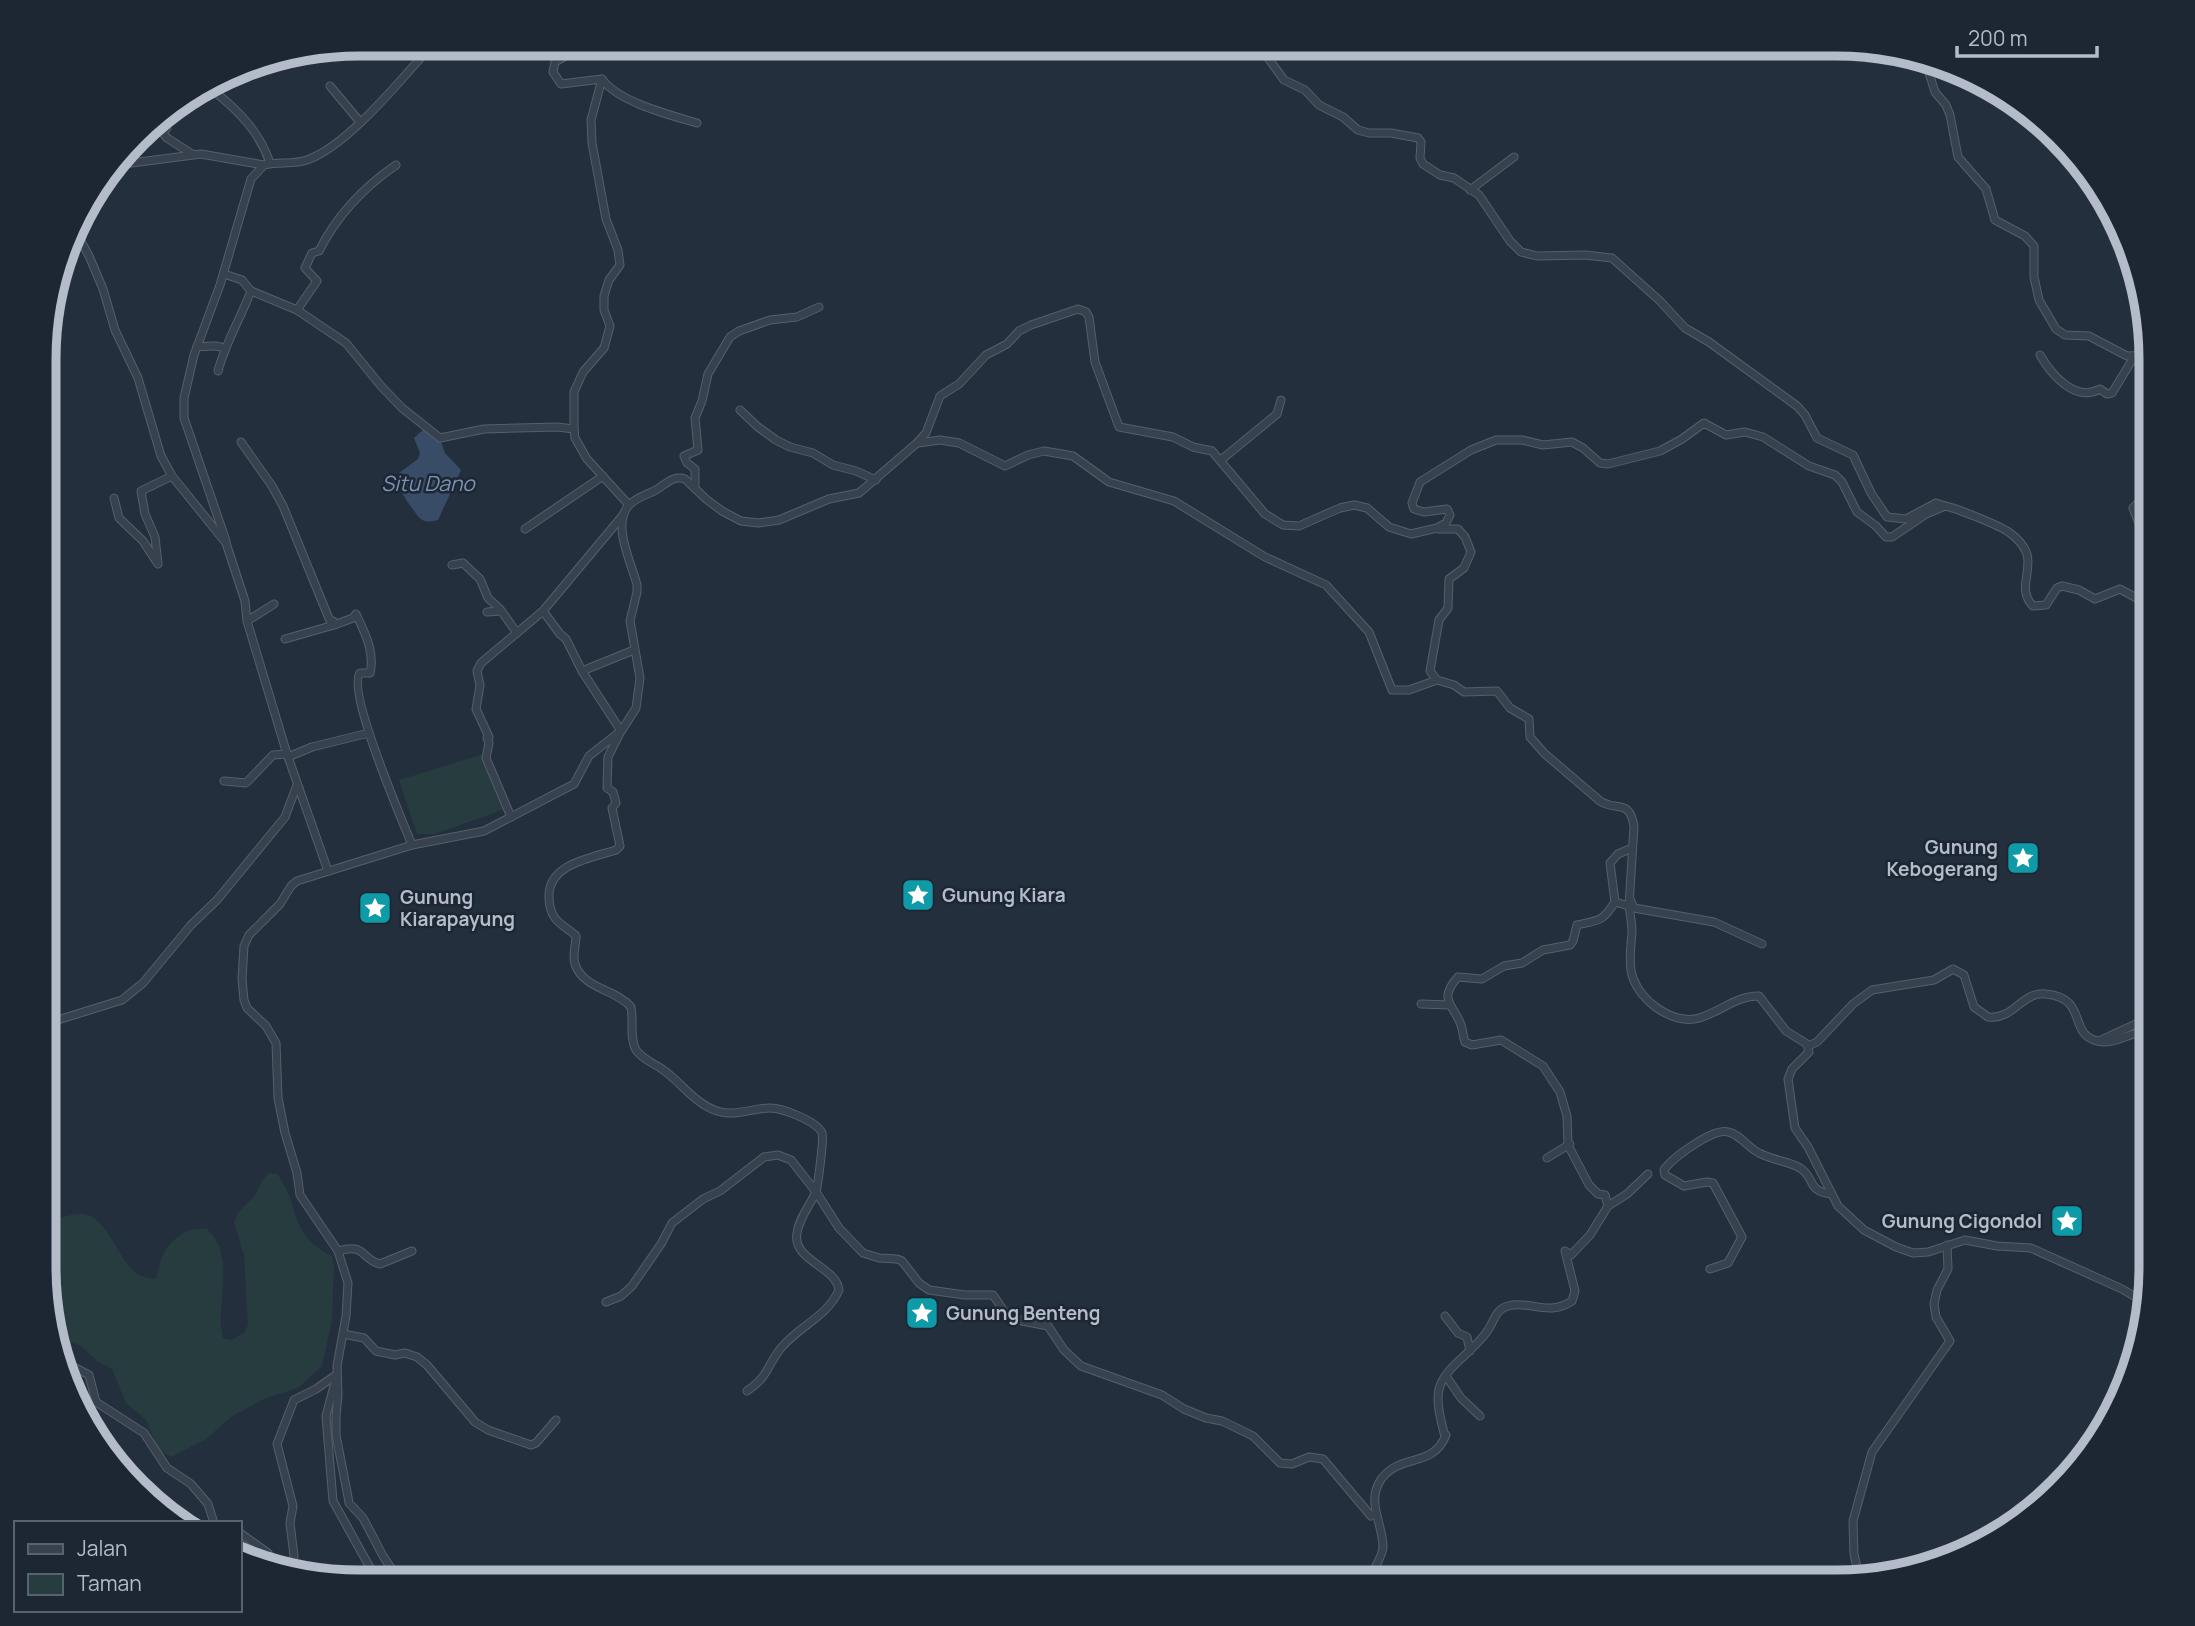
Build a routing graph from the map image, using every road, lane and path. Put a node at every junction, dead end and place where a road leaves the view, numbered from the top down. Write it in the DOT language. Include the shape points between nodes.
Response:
graph roads {
  1 [pos="421,56"];
  2 [pos="566,56"];
  3 [pos="1267,56"];
  4 [pos="1928,70"];
  5 [pos="602,79"];
  6 [pos="331,86"];
  7 [pos="215,92"];
  8 [pos="360,122"];
  9 [pos="697,123"];
  10 [pos="167,128"];
  11 [pos="193,155"];
  12 [pos="1514,157"];
  13 [pos="127,164"];
  14 [pos="267,164"];
  15 [pos="396,165"];
  16 [pos="1469,190"];
  17 [pos="80,241"];
  18 [pos="224,274"];
  19 [pos="251,291"];
  20 [pos="819,307"];
  21 [pos="297,310"];
  22 [pos="197,346"];
  23 [pos="225,349"];
  24 [pos="2040,355"];
  25 [pos="2139,356"];
  26 [pos="2134,357"];
  27 [pos="218,371"];
  28 [pos="1280,400"];
  29 [pos="740,410"];
  30 [pos="574,429"];
  31 [pos="241,442"];
  32 [pos="917,443"];
  33 [pos="1221,460"];
  34 [pos="172,476"];
  35 [pos="603,476"];
  36 [pos="876,480"];
  37 [pos="695,489"];
  38 [pos="114,498"];
  39 [pos="2139,501"];
  40 [pos="629,505"];
  41 [pos="1945,506"];
  42 [pos="624,514"];
  43 [pos="2139,526"];
  44 [pos="1437,528"];
  45 [pos="525,529"];
  46 [pos="226,543"];
  47 [pos="453,565"];
  48 [pos="2139,599"];
  49 [pos="274,604"];
  50 [pos="502,611"];
  51 [pos="543,611"];
  52 [pos="487,612"];
  53 [pos="247,621"];
  54 [pos="334,625"];
  55 [pos="517,632"];
  56 [pos="285,639"];
  57 [pos="634,650"];
  58 [pos="582,671"];
  59 [pos="1437,680"];
  60 [pos="621,731"];
  61 [pos="369,733"];
  62 [pos="287,756"];
  63 [pos="224,781"];
  64 [pos="298,784"];
  65 [pos="511,817"];
  66 [pos="412,845"];
  67 [pos="1632,848"];
  68 [pos="328,871"];
  69 [pos="1629,888"];
  70 [pos="1615,902"];
  71 [pos="1629,906"];
  72 [pos="1762,944"];
  73 [pos="1421,1004"];
  74 [pos="1449,1005"];
  75 [pos="56,1021"];
  76 [pos="2139,1022"];
  77 [pos="2139,1033"];
  78 [pos="2097,1041"];
  79 [pos="1808,1046"];
  80 [pos="1570,1144"];
  81 [pos="1547,1158"];
  82 [pos="1648,1174"];
  83 [pos="816,1192"];
  84 [pos="1831,1194"];
  85 [pos="1608,1206"];
  86 [pos="1947,1245"];
  87 [pos="338,1251"];
  88 [pos="412,1251"];
  89 [pos="1710,1269"];
  90 [pos="2137,1298"];
  91 [pos="606,1302"];
  92 [pos="1445,1316"];
  93 [pos="343,1334"];
  94 [pos="1470,1351"];
  95 [pos="72,1366"];
  96 [pos="1446,1376"];
  97 [pos="336,1377"];
  98 [pos="747,1391"];
  99 [pos="1480,1416"];
  100 [pos="556,1420"];
  101 [pos="1376,1513"];
  102 [pos="213,1521"];
  103 [pos="242,1535"];
  104 [pos="270,1557"];
  105 [pos="293,1563"];
  106 [pos="1857,1569"];
  107 [pos="371,1570"];
  108 [pos="392,1570"];
  109 [pos="1374,1570"];
  1 -- 8 [label="street"];
  2 -- 5 [label="street" via="555,62 553,72 561,84"];
  3 -- 16 [label="street" via="1283,79 1363,132 1417,137 1423,164"];
  4 -- 26 [label="street" via="1935,92 1948,109 1960,160 1986,189 1996,220 2035,247 2039,300 2056,329 2065,335 2089,336"];
  5 -- 9 [label="street" via="613,90 654,110"];
  5 -- 30 [label="street" via="591,120 592,143 620,265 604,296 610,326 604,348 583,372 574,392"];
  6 -- 8 [label="street"];
  7 -- 14 [label="street" via="264,145"];
  8 -- 14 [label="street" via="312,158"];
  10 -- 11 [label="street" via="162,132 167,138"];
  11 -- 13 [label="street"];
  11 -- 14 [label="street"];
  12 -- 16 [label="street"];
  14 -- 18 [label="street" via="251,179"];
  15 -- 21 [label="street" via="338,218 319,251 312,253 305,268 317,281"];
  16 -- 41 [label="street" via="1479,195 1521,252 1615,259 1685,328 1797,406 1817,438 1852,454 1886,517 1906,519 1936,503"];
  17 -- 34 [label="street" via="103,289"];
  18 -- 19 [label="street" via="242,280"];
  18 -- 22 [label="street"];
  19 -- 21 [label="street"];
  19 -- 23 [label="street"];
  20 -- 37 [label="street" via="730,337 708,374 695,418 698,450 684,456 695,469"];
  21 -- 30 [label="street" via="346,343 402,408 440,438 484,429"];
  22 -- 23 [label="street"];
  22 -- 46 [label="street" via="183,413"];
  23 -- 27 [label="street"];
  24 -- 26 [label="street" via="2061,382 2079,392 2100,389 2107,394"];
  25 -- 26 [label="street"];
  28 -- 33 [label="street" via="1277,414"];
  29 -- 36 [label="street" via="768,436"];
  30 -- 35 [label="street" via="579,447"];
  31 -- 54 [label="street" via="283,506"];
  32 -- 33 [label="street" via="926,433 940,396 959,384 986,355 1031,325 1078,309 1089,317 1095,362 1119,427 1177,438"];
  32 -- 36 [label="street"];
  32 -- 59 [label="street" via="959,443 1005,466 1044,451 1071,455 1112,483 1171,499 1265,557 1333,590 1369,632 1392,690 1409,690"];
  33 -- 44 [label="street" via="1265,514 1283,526 1298,526 1354,505 1367,508 1402,532"];
  34 -- 38 [label="street" via="141,491 156,537 158,564 143,541 118,518"];
  34 -- 46 [label="street"];
  35 -- 40 [label="street"];
  35 -- 45 [label="street"];
  36 -- 37 [label="street" via="859,493 758,523 722,511"];
  37 -- 40 [label="street" via="685,478 672,479"];
  39 -- 43 [label="street" via="2133,508"];
  40 -- 42 [label="street"];
  41 -- 44 [label="street" via="1886,537 1857,512 1835,475 1803,463 1763,437 1745,432 1726,435 1704,423 1660,451 1608,464 1572,442 1543,445 1508,439 1479,446 1420,482 1414,509 1447,509 1449,513 1446,523"];
  41 -- 48 [label="street" via="2006,530 2020,543 2027,556 2024,586 2032,605 2046,605 2062,586 2095,599 2120,589"];
  42 -- 51 [label="street"];
  42 -- 57 [label="street" via="623,541 637,588 629,621"];
  44 -- 59 [label="street" via="1458,529 1471,552 1466,565 1448,582 1448,608 1439,620 1430,671"];
  46 -- 53 [label="street"];
  47 -- 50 [label="street" via="463,564 475,573 488,598"];
  49 -- 53 [label="street"];
  50 -- 52 [label="street"];
  50 -- 55 [label="street"];
  51 -- 55 [label="street"];
  51 -- 58 [label="street" via="566,639"];
  53 -- 62 [label="street"];
  54 -- 56 [label="street"];
  54 -- 61 [label="street" via="356,614 368,641 373,664 370,673 360,673 356,681"];
  55 -- 65 [label="street" via="477,671 476,708 489,737 486,759"];
  57 -- 58 [label="street"];
  57 -- 60 [label="street" via="640,691 635,711"];
  58 -- 60 [label="street"];
  59 -- 67 [label="street" via="1464,692 1497,691 1510,708 1529,719 1530,737 1552,761 1600,802 1628,810 1634,826"];
  60 -- 65 [label="street" via="589,756 573,784"];
  60 -- 83 [label="street" via="608,760 607,788 616,803 612,808 619,847 555,875 549,888 550,908 576,937 574,961 581,975 631,1007 633,1039 643,1057 715,1110 735,1113 775,1108 820,1130 823,1138"];
  61 -- 62 [label="street"];
  61 -- 66 [label="street"];
  62 -- 63 [label="street" via="273,755 246,783"];
  62 -- 64 [label="street"];
  64 -- 68 [label="street"];
  64 -- 75 [label="street" via="285,817 144,983 122,1000"];
  65 -- 66 [label="street" via="484,831"];
  66 -- 68 [label="street"];
  67 -- 69 [label="street"];
  67 -- 70 [label="street" via="1610,863"];
  68 -- 87 [label="street" via="294,883 249,935 242,979 247,1007 276,1043 278,1098 300,1195"];
  69 -- 71 [label="street"];
  69 -- 72 [label="street" via="1634,908 1714,922"];
  70 -- 71 [label="street"];
  70 -- 74 [label="street" via="1601,920 1577,925 1570,945 1540,951 1482,979 1457,978 1449,992"];
  71 -- 79 [label="street" via="1630,970 1657,1008 1673,1017 1697,1019 1742,998 1759,996 1786,1031"];
  73 -- 74 [label="street"];
  74 -- 80 [label="street" via="1465,1042 1502,1040 1543,1066 1560,1092"];
  76 -- 78 [label="street"];
  77 -- 78 [label="street" via="2109,1043"];
  78 -- 79 [label="street" via="2085,1035 2070,1003 2051,995 2034,995 2003,1017 1984,1015 1972,1003 1964,975 1953,969 1934,980 1872,990"];
  79 -- 84 [label="street" via="1809,1052 1788,1077 1792,1115"];
  80 -- 81 [label="street"];
  80 -- 85 [label="street" via="1589,1185 1605,1195"];
  82 -- 85 [label="street"];
  83 -- 91 [label="street" via="790,1160 778,1155 764,1157 672,1223 632,1286"];
  83 -- 98 [label="street" via="797,1239 805,1254 836,1281 838,1293 828,1309 792,1336 762,1381"];
  83 -- 101 [label="street" via="839,1228 863,1253 902,1261 930,1290 993,1295 1006,1314 1048,1326 1081,1366 1162,1395 1184,1409 1253,1436 1280,1463 1323,1458 1371,1516"];
  84 -- 86 [label="street" via="1864,1230 1899,1249 1916,1254"];
  84 -- 89 [label="street" via="1814,1189 1802,1169 1759,1153 1728,1132 1686,1150 1664,1173 1684,1186 1712,1182 1742,1237 1728,1263"];
  85 -- 94 [label="street" via="1583,1243 1571,1255 1565,1251 1575,1291 1572,1301 1549,1309 1504,1308"];
  86 -- 90 [label="street" via="1967,1240 2037,1250"];
  86 -- 106 [label="street" via="1949,1265 1934,1304 1950,1342 1872,1452 1853,1521"];
  87 -- 88 [label="street" via="354,1248 380,1264"];
  87 -- 93 [label="street" via="349,1288"];
  92 -- 94 [label="street" via="1458,1334 1468,1339"];
  93 -- 97 [label="street"];
  93 -- 100 [label="street" via="364,1338 376,1352 417,1357 470,1418 488,1430 533,1444"];
  94 -- 96 [label="street"];
  95 -- 102 [label="street" via="89,1375 96,1402 144,1433 167,1468 191,1484 208,1504"];
  96 -- 99 [label="street"];
  96 -- 101 [label="street" via="1438,1394 1445,1438 1430,1455 1403,1462 1387,1474 1375,1493"];
  97 -- 105 [label="street" via="294,1400 277,1441 293,1506"];
  97 -- 107 [label="street" via="326,1416 333,1502"];
  97 -- 108 [label="street" via="336,1435 349,1503 363,1518"];
  101 -- 109 [label="street" via="1383,1548"];
  103 -- 104 [label="street"];
}
